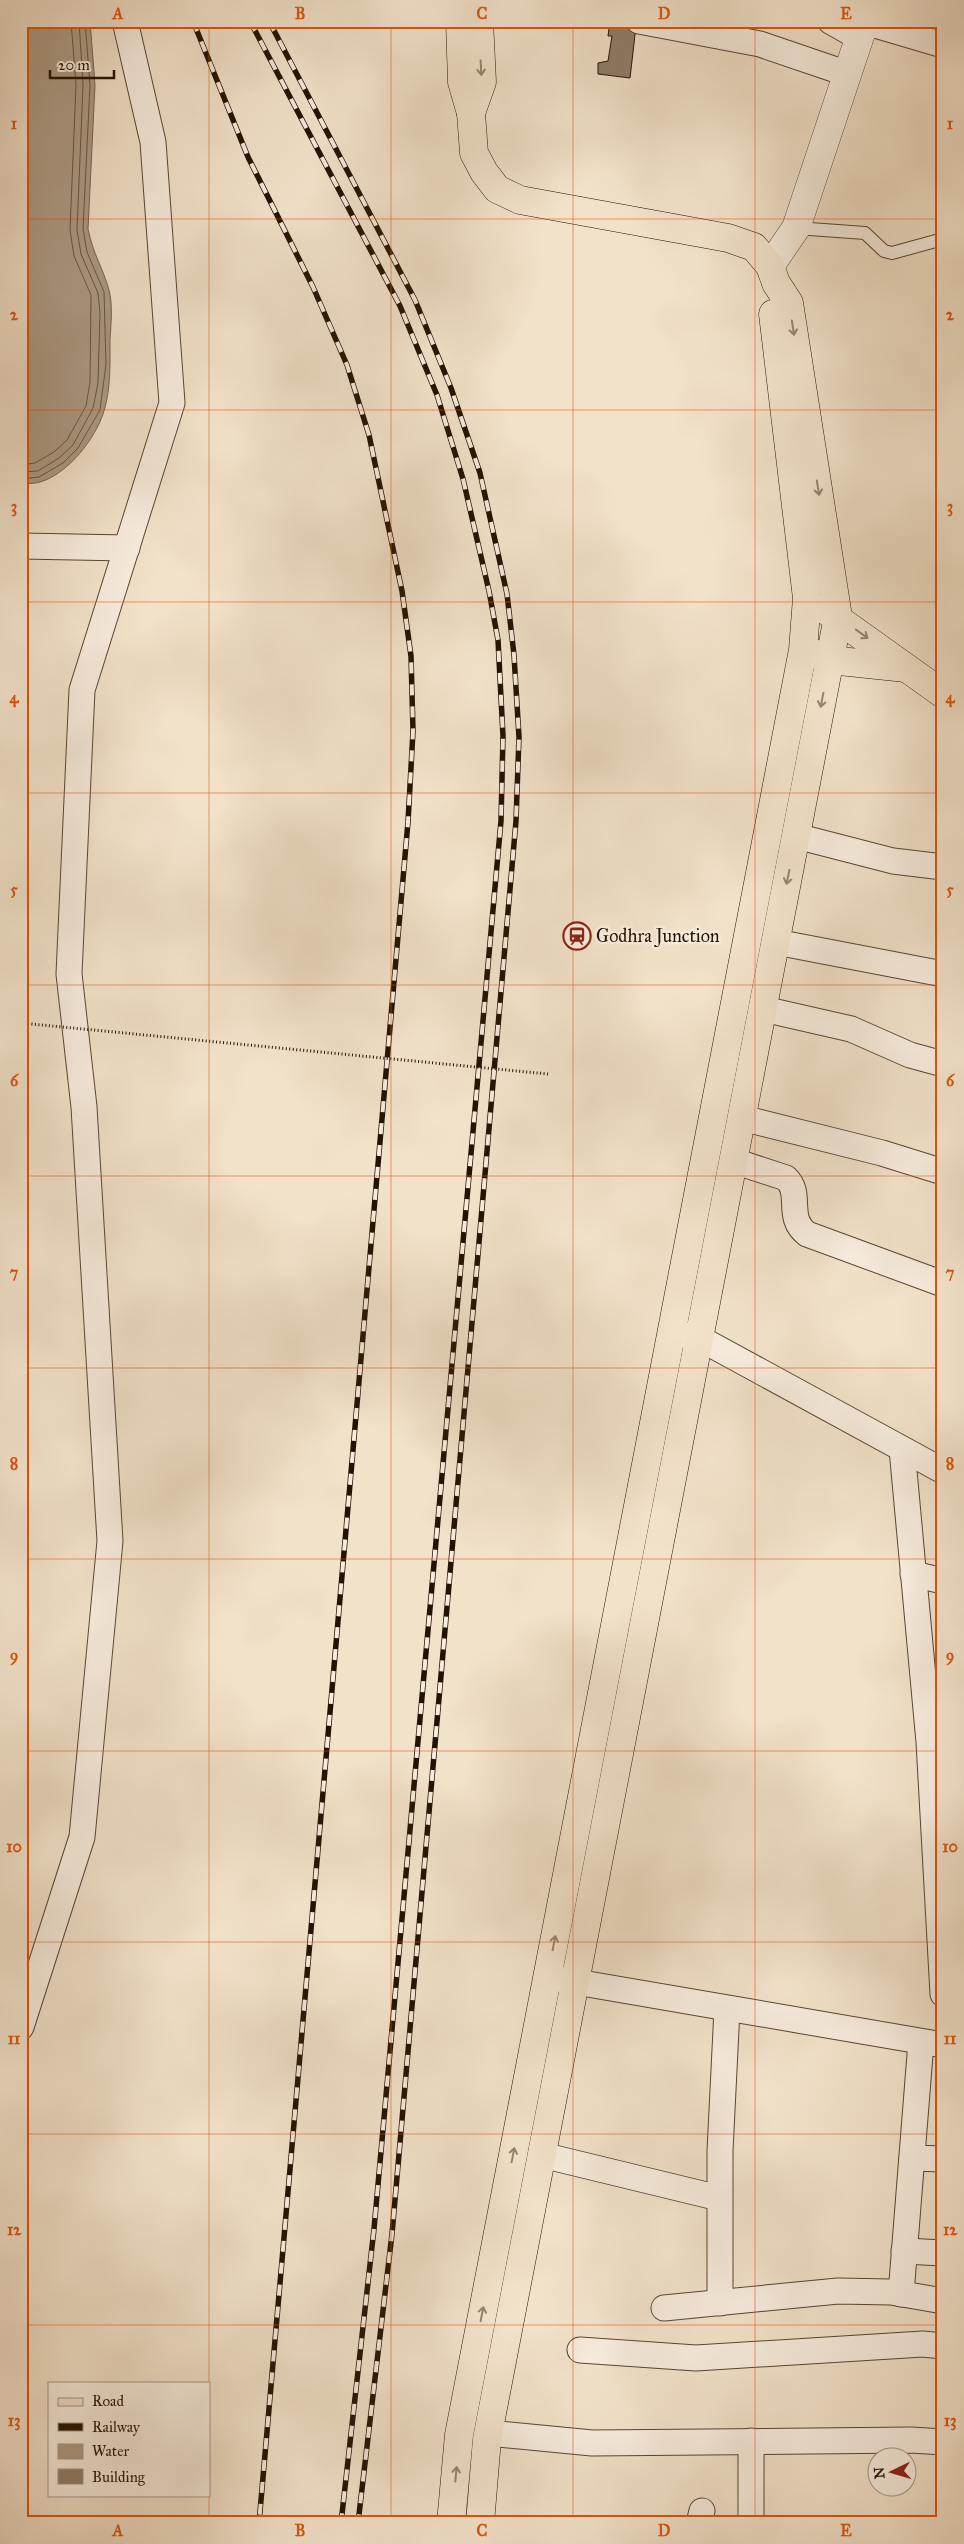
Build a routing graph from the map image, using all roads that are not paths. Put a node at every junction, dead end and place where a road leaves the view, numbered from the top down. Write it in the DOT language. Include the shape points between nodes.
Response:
graph roads {
  1 [pos="125,21"];
  2 [pos="460,21"];
  3 [pos="479,21"];
  4 [pos="639,21"];
  5 [pos="830,21"];
  6 [pos="863,27"];
  7 [pos="943,45"];
  8 [pos="848,74"];
  9 [pos="471,113"];
  10 [pos="796,228"];
  11 [pos="943,239"];
  12 [pos="773,274"];
  13 [pos="21,546"];
  14 [pos="127,548"];
  15 [pos="807,598"];
  16 [pos="838,617"];
  17 [pos="803,650"];
  18 [pos="830,660"];
  19 [pos="908,668"];
  20 [pos="943,694"];
  21 [pos="796,836"];
  22 [pos="943,867"];
  23 [pos="776,942"];
  24 [pos="943,974"];
  25 [pos="763,1009"];
  26 [pos="943,1064"];
  27 [pos="742,1118"];
  28 [pos="734,1161"];
  29 [pos="943,1172"];
  30 [pos="943,1284"];
  31 [pos="672,1332"];
  32 [pos="700,1338"];
  33 [pos="902,1449"];
  34 [pos="943,1471"];
  35 [pos="913,1574"];
  36 [pos="943,1581"];
  37 [pos="936,1744"];
  38 [pos="547,1977"];
  39 [pos="575,1983"];
  40 [pos="943,1994"];
  41 [pos="727,2008"];
  42 [pos="21,2027"];
  43 [pos="932,2044"];
  44 [pos="542,2156"];
  45 [pos="912,2158"];
  46 [pos="943,2160"];
  47 [pos="720,2198"];
  48 [pos="904,2251"];
  49 [pos="943,2253"];
  50 [pos="900,2294"];
  51 [pos="943,2301"];
  52 [pos="720,2303"];
  53 [pos="664,2308"];
  54 [pos="943,2346"];
  55 [pos="580,2350"];
  56 [pos="488,2433"];
  57 [pos="751,2441"];
  58 [pos="943,2442"];
  59 [pos="451,2523"];
  60 [pos="480,2523"];
  61 [pos="751,2523"];
  1 -- 14 [label="street" via="153,142 172,402"];
  2 -- 9 [label="main road" via="462,82"];
  3 -- 9 [label="main road, one-way" via="482,82"];
  4 -- 8 [label="street" via="760,44"];
  5 -- 6 [label="street"];
  6 -- 7 [label="street"];
  6 -- 8 [label="street"];
  8 -- 10 [label="street"];
  9 -- 12 [label="main road" via="474,153 497,189 520,200 728,238 754,247"];
  10 -- 11 [label="lane" via="865,233 884,251 892,253"];
  10 -- 12 [label="street"];
  12 -- 15 [label="main road" via="772,307"];
  12 -- 16 [label="main road, one-way" via="789,303"];
  13 -- 14 [label="street"];
  14 -- 42 [label="street" via="82,690 69,974 84,1107 110,1541 82,1837"];
  15 -- 16 [label="main road"];
  15 -- 17 [label="main road"];
  16 -- 18 [label="main road"];
  16 -- 19 [label="main road, one-way"];
  17 -- 18 [label="main road"];
  17 -- 31 [label="main road"];
  18 -- 19 [label="main road"];
  18 -- 21 [label="main road, one-way"];
  19 -- 20 [label="main road"];
  21 -- 22 [label="street" via="910,864"];
  21 -- 23 [label="main road, one-way"];
  23 -- 24 [label="street"];
  23 -- 25 [label="main road"];
  25 -- 26 [label="street" via="851,1029 910,1055"];
  25 -- 27 [label="main road"];
  27 -- 28 [label="main road"];
  27 -- 29 [label="street" via="882,1153"];
  28 -- 30 [label="street" via="791,1182 795,1219 808,1234"];
  28 -- 32 [label="main road"];
  31 -- 32 [label="street"];
  38 -- 31 [label="main road, one-way"];
  32 -- 33 [label="street"];
  32 -- 39 [label="main road"];
  33 -- 34 [label="street"];
  33 -- 35 [label="street"];
  35 -- 36 [label="street"];
  35 -- 37 [label="street"];
  37 -- 40 [label="street"];
  38 -- 39 [label="street"];
  59 -- 38 [label="main road, one-way" via="459,2435"];
  39 -- 41 [label="street"];
  39 -- 44 [label="main road"];
  41 -- 43 [label="street"];
  41 -- 47 [label="street"];
  43 -- 45 [label="street"];
  44 -- 47 [label="street"];
  44 -- 56 [label="main road"];
  45 -- 46 [label="street"];
  45 -- 48 [label="street"];
  47 -- 52 [label="street"];
  48 -- 49 [label="street"];
  48 -- 50 [label="street"];
  50 -- 51 [label="street"];
  50 -- 52 [label="street" via="838,2291"];
  52 -- 53 [label="street"];
  54 -- 55 [label="street" via="923,2344 696,2358"];
  56 -- 57 [label="street" via="592,2443"];
  56 -- 60 [label="main road"];
  57 -- 58 [label="street"];
  57 -- 61 [label="street"];
}
